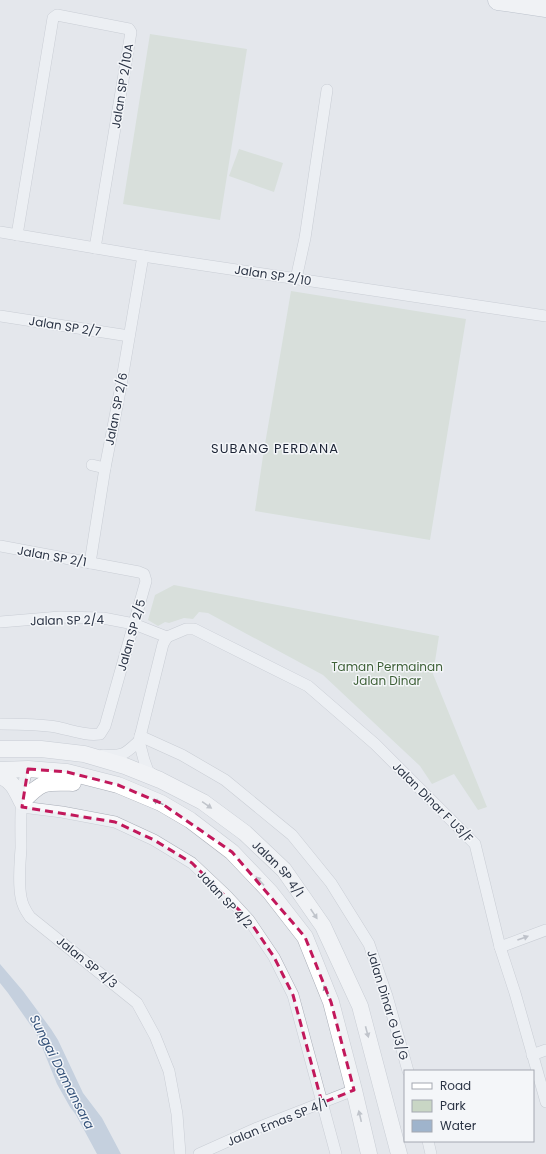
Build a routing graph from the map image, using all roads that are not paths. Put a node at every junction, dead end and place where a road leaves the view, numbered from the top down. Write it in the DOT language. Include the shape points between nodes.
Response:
graph roads {
  1 [pos="498,0"];
  2 [pos="518,0"];
  3 [pos="539,0"];
  4 [pos="546,1"];
  5 [pos="546,4"];
  6 [pos="546,7"];
  7 [pos="327,90"];
  8 [pos="0,232"];
  9 [pos="18,235"];
  10 [pos="95,248"];
  11 [pos="143,256"];
  12 [pos="296,279"];
  13 [pos="0,316"];
  14 [pos="546,316"];
  15 [pos="130,336"];
  16 [pos="92,465"];
  17 [pos="105,468"];
  18 [pos="0,546"];
  19 [pos="90,563"];
  20 [pos="103,565"];
  21 [pos="0,622"];
  22 [pos="134,624"];
  23 [pos="167,637"];
  24 [pos="0,724"];
  25 [pos="139,738"];
  26 [pos="0,749"];
  27 [pos="77,753"];
  28 [pos="28,769"];
  29 [pos="0,770"];
  30 [pos="0,776"];
  31 [pos="160,780"];
  32 [pos="118,785"];
  33 [pos="22,805"];
  34 [pos="546,930"];
  35 [pos="500,947"];
  36 [pos="546,1050"];
  37 [pos="532,1055"];
  38 [pos="408,1070"];
  39 [pos="354,1090"];
  40 [pos="546,1102"];
  41 [pos="322,1103"];
  42 [pos="428,1142"];
  43 [pos="180,1154"];
  44 [pos="199,1154"];
  45 [pos="336,1154"];
  46 [pos="369,1154"];
  47 [pos="399,1154"];
  48 [pos="431,1154"];
  1 -- 6 [label="highway"];
  2 -- 5 [label="highway"];
  3 -- 4 [label="highway"];
  7 -- 12 [label="street" via="305,238"];
  8 -- 9 [label="street, Jalan SP 2/10"];
  9 -- 10 [label="street, Jalan SP 2/10"];
  9 -- 10 [label="street, Jalan SP 2/10A" via="53,18 58,15 129,29 131,32"];
  10 -- 11 [label="street, Jalan SP 2/10"];
  11 -- 12 [label="street, Jalan SP 2/10"];
  11 -- 15 [label="street, Jalan SP 2/6"];
  12 -- 14 [label="street, Jalan SP 2/10"];
  13 -- 15 [label="street, Jalan SP 2/7"];
  15 -- 17 [label="street, Jalan SP 2/6"];
  16 -- 17 [label="street"];
  17 -- 19 [label="street, Jalan SP 2/6"];
  18 -- 19 [label="street, Jalan SP 2/1"];
  19 -- 20 [label="street, Jalan SP 2/1"];
  20 -- 22 [label="street, Jalan SP 2/5" via="144,574 146,581"];
  21 -- 22 [label="street, Jalan SP 2/4" via="60,617 103,618"];
  22 -- 23 [label="street, Jalan SP 2/4"];
  22 -- 24 [label="street, Jalan SP 2/5" via="100,734 91,735 32,724"];
  23 -- 25 [label="street"];
  23 -- 35 [label="street, Jalan Dinar F U3/F" via="186,628 194,629 308,686 375,744 474,844"];
  25 -- 27 [label="street" via="125,754 114,756"];
  25 -- 31 [label="street" via="148,771"];
  25 -- 38 [label="street, Jalan Dinar G U3/G" via="182,755 225,780 292,835 331,883 368,944 387,996"];
  26 -- 27 [label="main road, Jalan SP 4/1" via="41,749"];
  27 -- 28 [label="main road" via="43,758"];
  27 -- 31 [label="main road, Jalan SP 4/1" via="125,766"];
  28 -- 29 [label="main road, Jalan SP 4/1"];
  28 -- 32 [label="main road, Jalan SP 4/1" via="67,772"];
  28 -- 33 [label="street, Jalan SP 4/3" via="23,785"];
  30 -- 33 [label="main road" via="7,778 14,787"];
  31 -- 47 [label="main road, Jalan SP 4/1, one-way" via="203,802 245,833 284,870 322,926 360,1006"];
  32 -- 33 [label="main road" via="52,782 42,784"];
  39 -- 32 [label="main road, Jalan SP 4/1, one-way" via="330,1002 305,936 270,892 232,852 190,820 161,803"];
  33 -- 41 [label="street, Jalan SP 4/2" via="115,822 154,840 192,863 226,896 248,920 269,951 293,995"];
  33 -- 43 [label="street, Jalan SP 4/3" via="20,896 23,907 30,917 137,1003 155,1036 169,1071"];
  35 -- 34 [label="street, one-way"];
  35 -- 37 [label="street, Jalan Dinar F U3/F"];
  36 -- 37 [label="street"];
  37 -- 40 [label="street, Jalan Dinar F U3/F"];
  39 -- 41 [label="street, Jalan Emas SP 4/1"];
  46 -- 39 [label="main road, Jalan SP 4/1, one-way"];
  41 -- 44 [label="street, Jalan Emas SP 4/1"];
  41 -- 45 [label="street"];
  42 -- 48 [label="street"];
}
